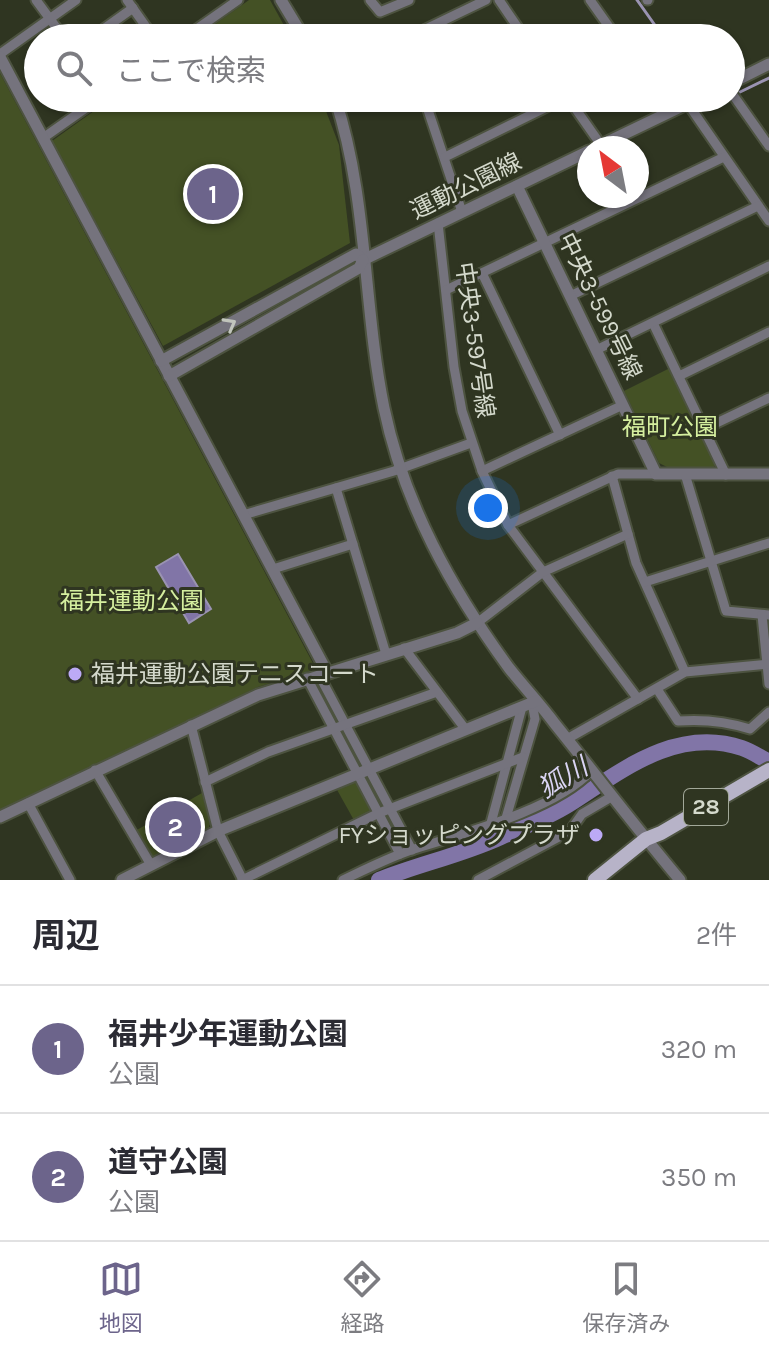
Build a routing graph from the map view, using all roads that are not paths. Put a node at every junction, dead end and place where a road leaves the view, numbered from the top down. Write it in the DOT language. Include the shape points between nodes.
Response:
graph roads {
  1 [pos="36,0"];
  2 [pos="76,0"];
  3 [pos="216,0"];
  4 [pos="238,0"];
  5 [pos="281,0"];
  6 [pos="370,0"];
  7 [pos="409,0"];
  8 [pos="486,0"];
  9 [pos="499,0"];
  10 [pos="590,0"];
  11 [pos="471,3"];
  12 [pos="130,4"];
  13 [pos="223,10"];
  14 [pos="50,19"];
  15 [pos="43,24"];
  16 [pos="54,24"];
  17 [pos="107,24"];
  18 [pos="144,24"];
  19 [pos="204,24"];
  20 [pos="296,24"];
  21 [pos="433,24"];
  22 [pos="515,24"];
  23 [pos="607,24"];
  24 [pos="24,38"];
  25 [pos="0,56"];
  26 [pos="769,64"];
  27 [pos="745,76"];
  28 [pos="24,102"];
  29 [pos="745,108"];
  30 [pos="29,112"];
  31 [pos="80,112"];
  32 [pos="339,112"];
  33 [pos="430,112"];
  34 [pos="537,112"];
  35 [pos="574,112"];
  36 [pos="669,112"];
  37 [pos="700,112"];
  38 [pos="765,131"];
  39 [pos="588,136"];
  40 [pos="620,136"];
  41 [pos="43,138"];
  42 [pos="769,146"];
  43 [pos="445,157"];
  44 [pos="577,157"];
  45 [pos="724,157"];
  46 [pos="517,186"];
  47 [pos="758,206"];
  48 [pos="462,212"];
  49 [pos="769,221"];
  50 [pos="438,223"];
  51 [pos="544,242"];
  52 [pos="363,260"];
  53 [pos="769,266"];
  54 [pos="482,273"];
  55 [pos="446,290"];
  56 [pos="570,296"];
  57 [pos="653,323"];
  58 [pos="769,332"];
  59 [pos="596,350"];
  60 [pos="161,361"];
  61 [pos="169,376"];
  62 [pos="679,376"];
  63 [pos="769,398"];
  64 [pos="623,405"];
  65 [pos="704,429"];
  66 [pos="560,435"];
  67 [pos="471,443"];
  68 [pos="400,468"];
  69 [pos="482,471"];
  70 [pos="656,474"];
  71 [pos="685,474"];
  72 [pos="769,474"];
  73 [pos="726,475"];
  74 [pos="612,476"];
  75 [pos="336,488"];
  76 [pos="243,515"];
  77 [pos="508,525"];
  78 [pos="628,534"];
  79 [pos="769,543"];
  80 [pos="353,544"];
  81 [pos="711,561"];
  82 [pos="273,569"];
  83 [pos="543,572"];
  84 [pos="645,582"];
  85 [pos="766,615"];
  86 [pos="477,623"];
  87 [pos="404,648"];
  88 [pos="386,654"];
  89 [pos="768,664"];
  90 [pos="685,672"];
  91 [pos="318,675"];
  92 [pos="769,684"];
  93 [pos="657,689"];
  94 [pos="437,692"];
  95 [pos="638,699"];
  96 [pos="530,704"];
  97 [pos="769,712"];
  98 [pos="345,724"];
  99 [pos="191,725"];
  100 [pos="334,728"];
  101 [pos="466,730"];
  102 [pos="567,739"];
  103 [pos="523,757"];
  104 [pos="507,764"];
  105 [pos="95,770"];
  106 [pos="767,771"];
  107 [pos="364,772"];
  108 [pos="591,772"];
  109 [pos="205,782"];
  110 [pos="608,793"];
  111 [pos="28,803"];
  112 [pos="391,810"];
  113 [pos="379,813"];
  114 [pos="0,817"];
  115 [pos="506,818"];
  116 [pos="491,823"];
  117 [pos="218,831"];
  118 [pos="646,839"];
  119 [pos="412,850"];
  120 [pos="400,854"];
  121 [pos="151,865"];
  122 [pos="493,877"];
  123 [pos="70,880"];
  124 [pos="122,880"];
  125 [pos="242,880"];
  126 [pos="343,880"];
  127 [pos="478,880"];
  128 [pos="595,880"];
  129 [pos="680,880"];
  1 -- 14 [label="street"];
  2 -- 14 [label="street"];
  3 -- 13 [label="street"];
  4 -- 13 [label="street"];
  5 -- 20 [label="street"];
  6 -- 7 [label="street" via="380,12"];
  8 -- 11 [label="street"];
  9 -- 22 [label="street"];
  10 -- 23 [label="street"];
  11 -- 21 [label="street"];
  12 -- 17 [label="street"];
  12 -- 18 [label="street"];
  13 -- 19 [label="street"];
  14 -- 15 [label="street"];
  14 -- 16 [label="street"];
  24 -- 25 [label="street"];
  25 -- 28 [label="street"];
  26 -- 27 [label="street"];
  29 -- 38 [label="street"];
  30 -- 41 [label="street"];
  31 -- 41 [label="street"];
  32 -- 52 [label="street" via="353,162"];
  33 -- 43 [label="street"];
  34 -- 43 [label="street"];
  35 -- 39 [label="street"];
  36 -- 40 [label="street, 運動公園線"];
  37 -- 45 [label="street"];
  38 -- 42 [label="street"];
  41 -- 60 [label="street"];
  43 -- 48 [label="street"];
  44 -- 46 [label="street, 運動公園線"];
  45 -- 47 [label="street"];
  45 -- 51 [label="street"];
  46 -- 48 [label="street, 運動公園線"];
  46 -- 51 [label="street, 中央3-599号線"];
  47 -- 49 [label="street"];
  47 -- 56 [label="street"];
  48 -- 50 [label="street, 運動公園線"];
  50 -- 52 [label="street, 運動公園線"];
  50 -- 55 [label="street, 中央3-597号線"];
  51 -- 54 [label="street"];
  51 -- 56 [label="street, 中央3-599号線"];
  60 -- 52 [label="street, one-way" via="356,254"];
  52 -- 61 [label="street" via="359,268"];
  52 -- 68 [label="street" via="384,410"];
  53 -- 57 [label="street"];
  54 -- 55 [label="street"];
  54 -- 66 [label="street"];
  55 -- 67 [label="street, 中央3-597号線" via="454,367"];
  56 -- 59 [label="street, 中央3-599号線"];
  57 -- 59 [label="street"];
  57 -- 62 [label="street"];
  58 -- 62 [label="street"];
  59 -- 64 [label="street, 中央3-599号線"];
  60 -- 61 [label="street"];
  61 -- 76 [label="street"];
  62 -- 65 [label="street"];
  63 -- 65 [label="street"];
  64 -- 66 [label="street"];
  64 -- 70 [label="street, 中央3-599号線"];
  65 -- 73 [label="street"];
  66 -- 69 [label="street"];
  67 -- 68 [label="street"];
  67 -- 69 [label="street, 中央3-597号線"];
  68 -- 75 [label="street"];
  68 -- 86 [label="street" via="436,553"];
  69 -- 77 [label="street, 中央3-597号線"];
  70 -- 71 [label="street"];
  70 -- 74 [label="street"];
  71 -- 73 [label="street"];
  71 -- 81 [label="street"];
  72 -- 73 [label="street"];
  74 -- 77 [label="street"];
  74 -- 78 [label="street"];
  75 -- 76 [label="street"];
  75 -- 80 [label="street"];
  76 -- 82 [label="street"];
  77 -- 83 [label="street, 中央3-597号線"];
  78 -- 83 [label="street"];
  78 -- 84 [label="street"];
  79 -- 81 [label="street"];
  80 -- 82 [label="street"];
  80 -- 88 [label="street"];
  81 -- 84 [label="street"];
  81 -- 85 [label="street" via="726,611"];
  82 -- 91 [label="street"];
  83 -- 86 [label="street"];
  83 -- 95 [label="street, 中央3-597号線"];
  84 -- 90 [label="street"];
  85 -- 89 [label="street"];
  86 -- 87 [label="street"];
  86 -- 96 [label="street"];
  87 -- 88 [label="street"];
  87 -- 94 [label="street"];
  88 -- 91 [label="street"];
  89 -- 90 [label="street"];
  89 -- 92 [label="street"];
  90 -- 93 [label="street"];
  91 -- 98 [label="street"];
  91 -- 99 [label="street"];
  91 -- 100 [label="street"];
  93 -- 95 [label="street"];
  93 -- 97 [label="street" via="678,721 717,720 750,729"];
  94 -- 98 [label="street"];
  94 -- 101 [label="street"];
  95 -- 102 [label="street"];
  96 -- 101 [label="street"];
  96 -- 102 [label="street"];
  96 -- 103 [label="street" via="535,719"];
  96 -- 104 [label="street"];
  98 -- 100 [label="street"];
  98 -- 107 [label="street"];
  99 -- 105 [label="street"];
  99 -- 109 [label="street"];
  100 -- 107 [label="street"];
  100 -- 109 [label="street"];
  101 -- 107 [label="street"];
  102 -- 108 [label="street"];
  103 -- 104 [label="street"];
  103 -- 115 [label="street"];
  104 -- 112 [label="street"];
  104 -- 116 [label="street"];
  105 -- 111 [label="street"];
  105 -- 121 [label="street"];
  106 -- 118 [label="main road, 28"];
  107 -- 112 [label="street"];
  107 -- 113 [label="street"];
  107 -- 117 [label="street"];
  108 -- 110 [label="street"];
  108 -- 115 [label="street"];
  109 -- 117 [label="street"];
  110 -- 118 [label="street"];
  110 -- 122 [label="street" via="570,831"];
  111 -- 114 [label="street"];
  111 -- 123 [label="street"];
  112 -- 113 [label="street"];
  112 -- 119 [label="street"];
  113 -- 120 [label="street"];
  113 -- 125 [label="street"];
  115 -- 116 [label="street"];
  116 -- 119 [label="street"];
  117 -- 121 [label="street"];
  117 -- 125 [label="street"];
  118 -- 128 [label="main road, 28"];
  118 -- 129 [label="street"];
  119 -- 120 [label="street"];
  120 -- 126 [label="street"];
  121 -- 124 [label="street"];
  122 -- 127 [label="street"];
}
